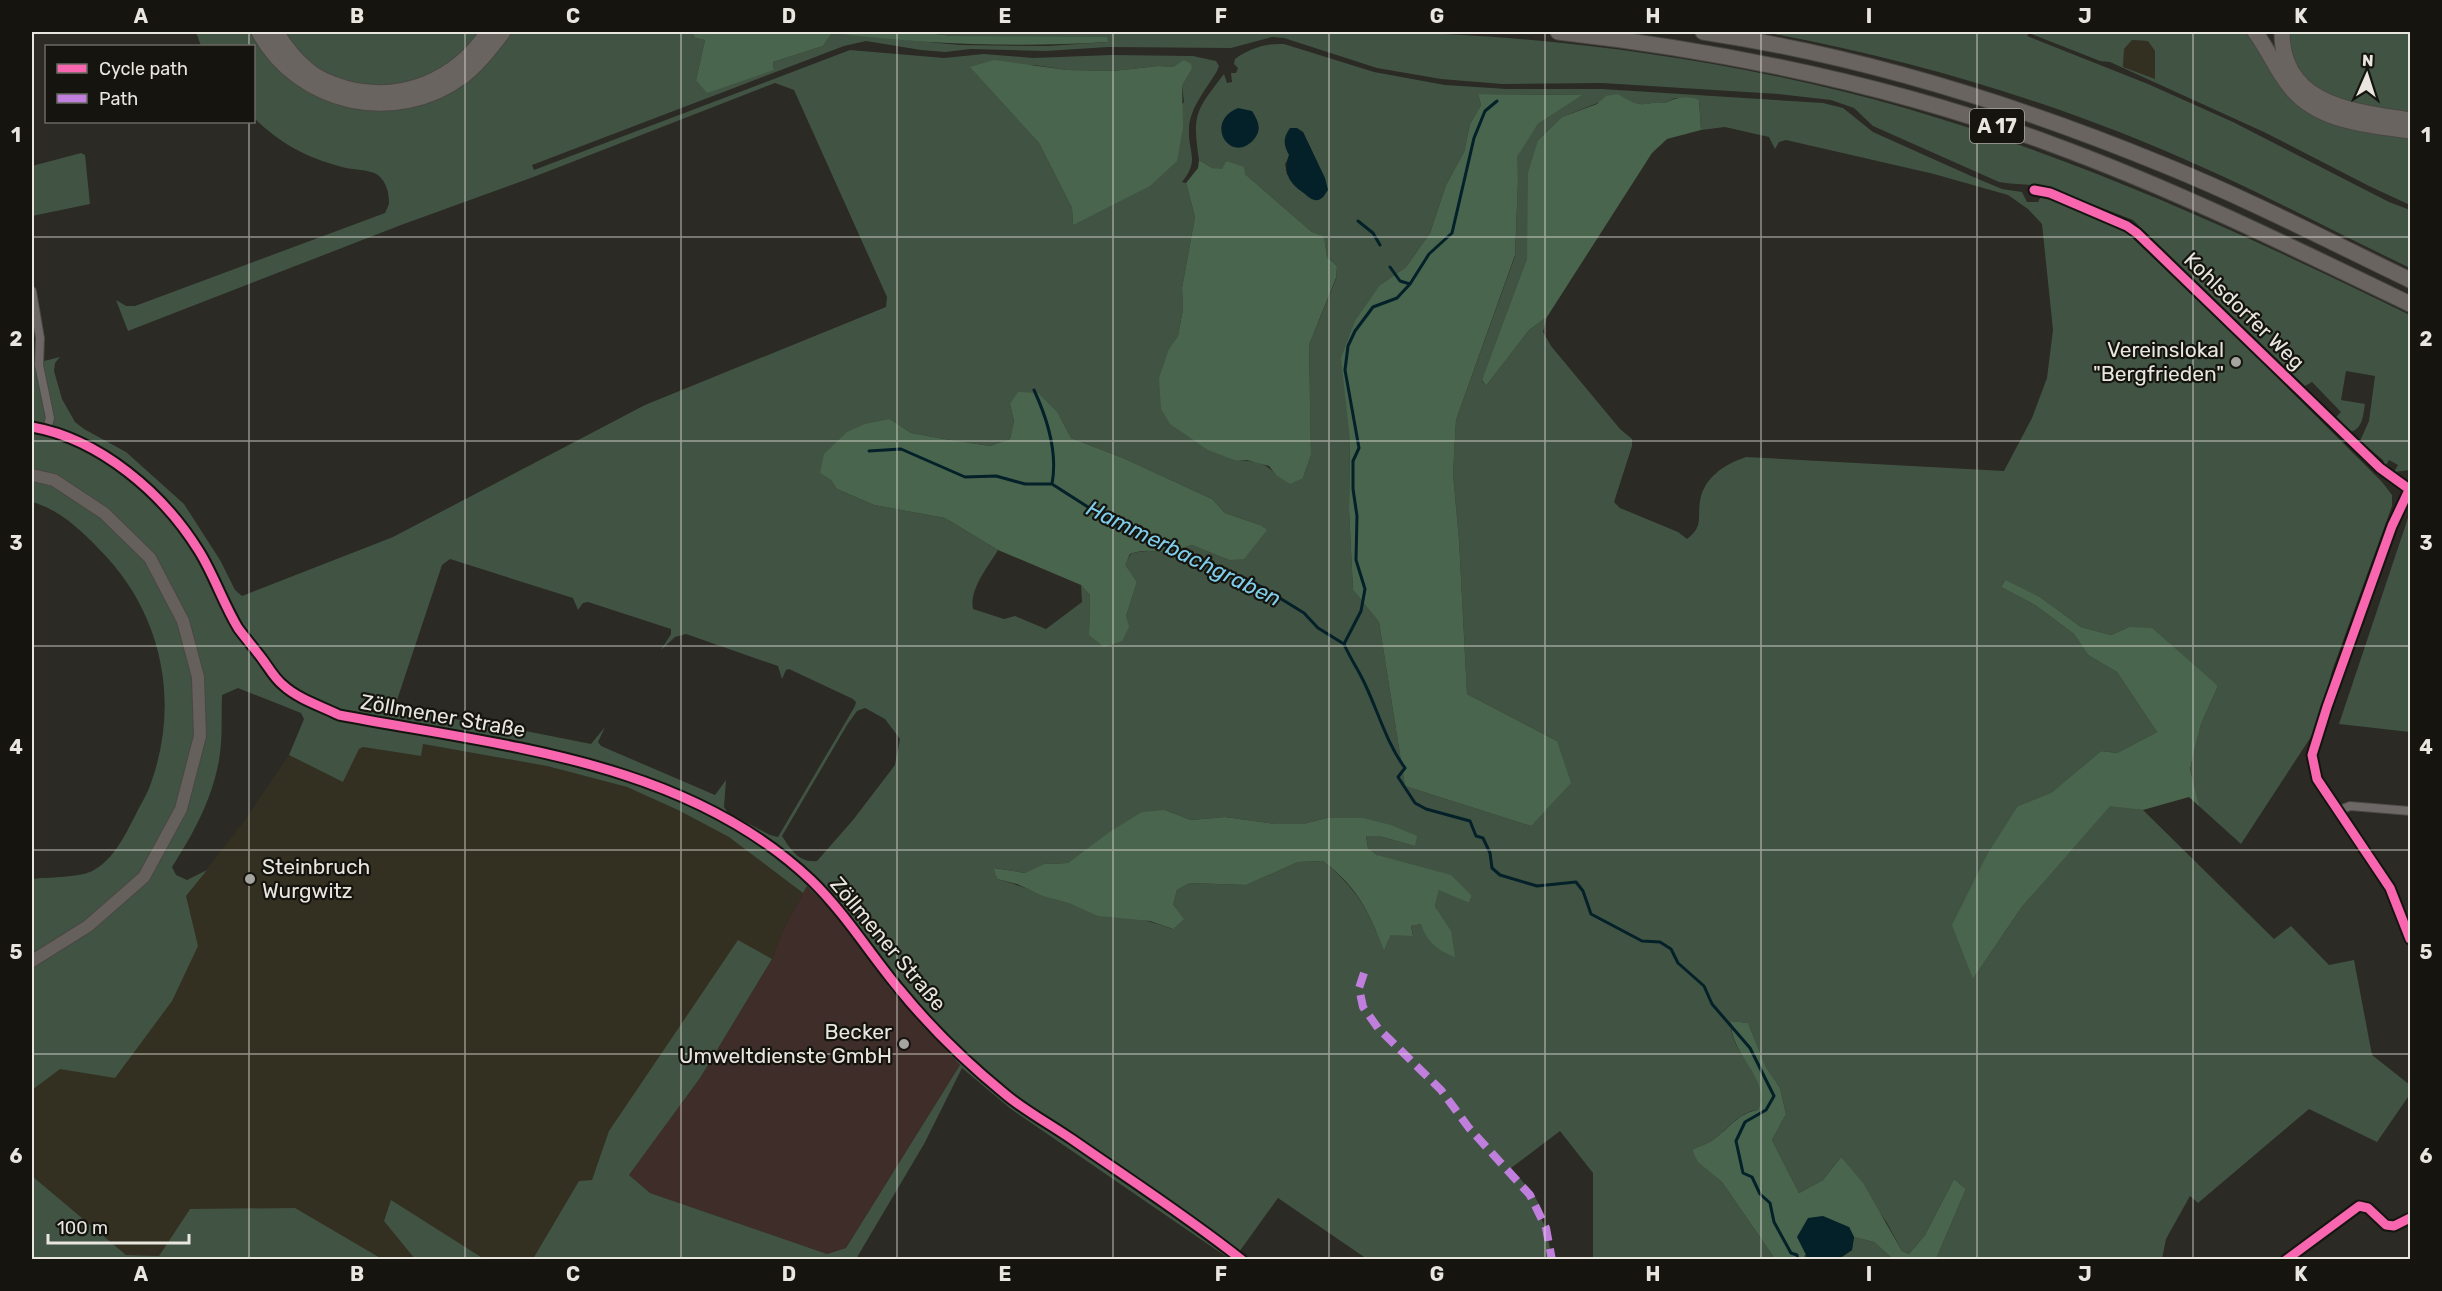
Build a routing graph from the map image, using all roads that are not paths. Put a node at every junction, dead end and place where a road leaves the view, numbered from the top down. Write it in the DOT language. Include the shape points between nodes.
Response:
graph roads {
  1 [pos="259,32"];
  2 [pos="276,32"];
  3 [pos="488,32"];
  4 [pos="503,32"];
  5 [pos="1558,32"];
  6 [pos="1703,32"];
  7 [pos="2255,32"];
  8 [pos="2282,32"];
  9 [pos="2410,120"];
  10 [pos="2410,131"];
  11 [pos="2034,190"];
  12 [pos="2410,280"];
  13 [pos="32,291"];
  14 [pos="2410,304"];
  15 [pos="37,429"];
  16 [pos="32,475"];
  17 [pos="2410,488"];
  18 [pos="2340,810"];
  19 [pos="2410,811"];
  20 [pos="2410,939"];
  21 [pos="32,961"];
  22 [pos="2410,1218"];
  23 [pos="1242,1260"];
  24 [pos="2286,1260"];
  1 -- 4 [label="highway" via="287,68 320,91 383,104 419,98 451,84 478,63"];
  2 -- 3 [label="highway" via="308,70 321,78 349,89 379,93 412,88 439,78 468,57"];
  5 -- 14 [label="highway, A 17" via="1780,67 1876,89 1987,122 2143,179"];
  6 -- 12 [label="highway, A 17" via="1899,74 2000,104 2165,165"];
  7 -- 10 [label="highway" via="2289,87 2306,103 2347,121"];
  8 -- 9 [label="highway" via="2283,51 2291,72 2312,93 2346,108"];
  11 -- 17 [label="street, Kohlsdorfer Weg" via="2049,193 2137,233 2380,468"];
  13 -- 15 [label="street" via="40,338 39,365 50,418"];
  15 -- 23 [label="street, Zöllmener Straße" via="71,438 139,482 172,515 199,551 238,627 282,685 310,701 339,715 525,748 580,762 689,800 760,839 817,887 915,1008 1006,1095"];
  16 -- 21 [label="main road" via="54,480 104,513 150,558 183,621 198,677 200,736 181,809 144,877 88,926"];
  17 -- 18 [label="street, Kohlsdorfer Weg" via="2392,526 2312,760 2317,779"];
  18 -- 19 [label="street" via="2358,806"];
  18 -- 20 [label="street, Kohlsdorfer Weg" via="2390,888"];
  22 -- 24 [label="street" via="2394,1226 2386,1225 2368,1208 2359,1206"];
}
